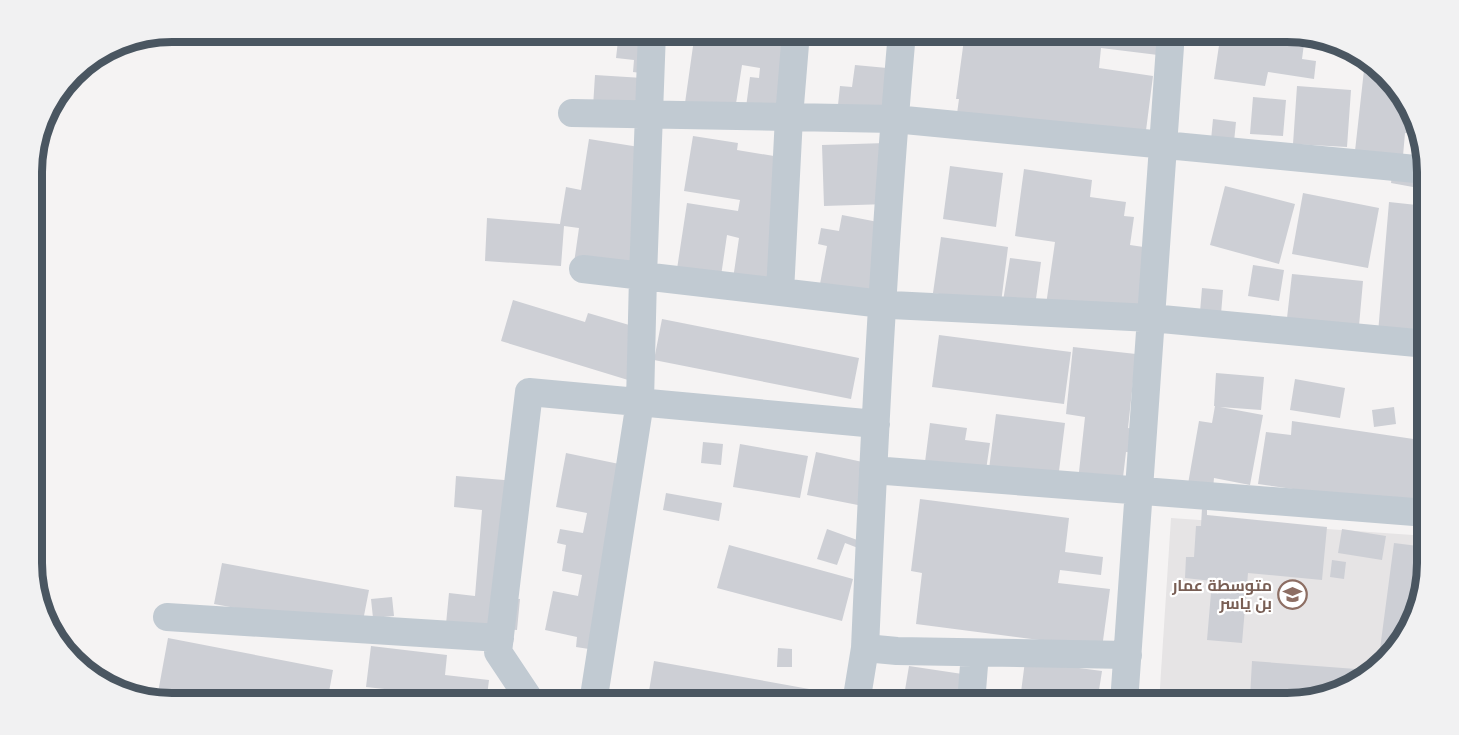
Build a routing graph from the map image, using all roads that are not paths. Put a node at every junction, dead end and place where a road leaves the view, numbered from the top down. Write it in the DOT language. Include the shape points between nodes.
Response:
graph roads {
  1 [pos="652,42"];
  2 [pos="795,42"];
  3 [pos="901,42"];
  4 [pos="1170,42"];
  5 [pos="572,113"];
  6 [pos="649,114"];
  7 [pos="789,117"];
  8 [pos="894,119"];
  9 [pos="1163,144"];
  10 [pos="1417,169"];
  11 [pos="583,269"];
  12 [pos="643,276"];
  13 [pos="780,292"];
  14 [pos="881,303"];
  15 [pos="1151,318"];
  16 [pos="1417,343"];
  17 [pos="640,402"];
  18 [pos="876,424"];
  19 [pos="873,470"];
  20 [pos="1139,489"];
  21 [pos="1417,512"];
  22 [pos="167,617"];
  23 [pos="500,638"];
  24 [pos="865,648"];
  25 [pos="975,652"];
  26 [pos="1128,655"];
  27 [pos="525,693"];
  28 [pos="595,693"];
  29 [pos="858,693"];
  30 [pos="972,693"];
  31 [pos="1125,693"];
  1 -- 6 [label="street"];
  2 -- 7 [label="street"];
  3 -- 8 [label="street"];
  4 -- 9 [label="street"];
  5 -- 6 [label="street"];
  6 -- 7 [label="street"];
  6 -- 12 [label="street"];
  7 -- 8 [label="street"];
  7 -- 13 [label="street"];
  8 -- 9 [label="street"];
  8 -- 14 [label="street"];
  9 -- 10 [label="street"];
  9 -- 15 [label="street"];
  11 -- 12 [label="street"];
  12 -- 13 [label="street"];
  12 -- 17 [label="street"];
  13 -- 14 [label="street"];
  14 -- 15 [label="street"];
  14 -- 18 [label="street"];
  15 -- 16 [label="street"];
  15 -- 20 [label="street"];
  17 -- 18 [label="street"];
  17 -- 23 [label="street" via="529,392"];
  17 -- 28 [label="street"];
  18 -- 19 [label="street"];
  19 -- 20 [label="street"];
  19 -- 24 [label="street"];
  20 -- 21 [label="street"];
  20 -- 26 [label="street"];
  22 -- 23 [label="street"];
  23 -- 27 [label="street" via="498,652"];
  24 -- 25 [label="street"];
  24 -- 29 [label="street"];
  25 -- 26 [label="street"];
  25 -- 30 [label="street"];
  26 -- 31 [label="street"];
}
